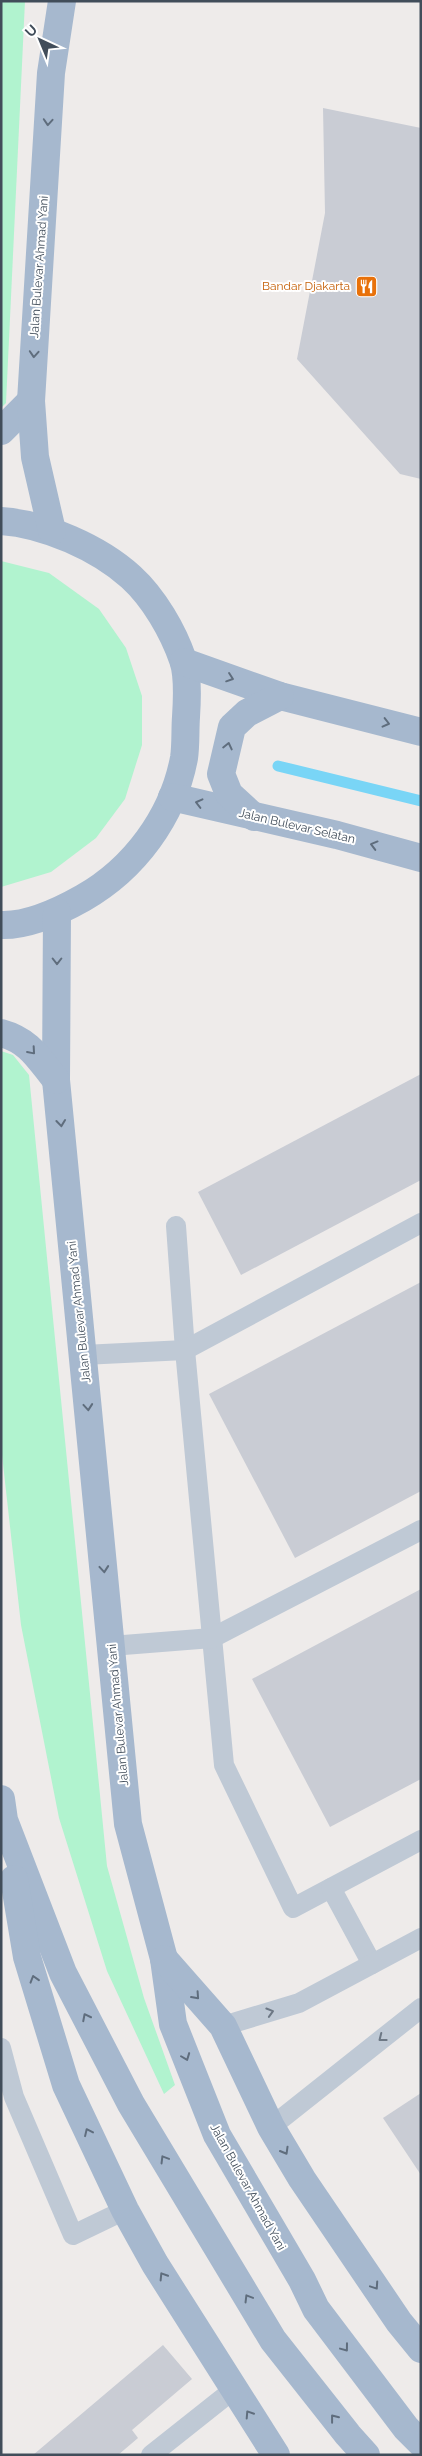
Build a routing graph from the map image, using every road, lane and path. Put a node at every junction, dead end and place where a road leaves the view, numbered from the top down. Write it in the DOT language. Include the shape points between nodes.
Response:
graph roads {
  1 [pos="62,1"];
  2 [pos="31,400"];
  3 [pos="1,431"];
  4 [pos="1,521"];
  5 [pos="52,531"];
  6 [pos="184,662"];
  7 [pos="280,696"];
  8 [pos="421,732"];
  9 [pos="172,796"];
  10 [pos="254,817"];
  11 [pos="421,858"];
  12 [pos="57,912"];
  13 [pos="1,925"];
  14 [pos="1,1033"];
  15 [pos="56,1080"];
  16 [pos="421,1223"];
  17 [pos="176,1226"];
  18 [pos="185,1350"];
  19 [pos="83,1355"];
  20 [pos="421,1530"];
  21 [pos="212,1638"];
  22 [pos="111,1646"];
  23 [pos="2,1810"];
  24 [pos="421,1840"];
  25 [pos="332,1888"];
  26 [pos="421,1938"];
  27 [pos="164,1959"];
  28 [pos="372,1964"];
  29 [pos="421,2008"];
  30 [pos="224,2026"];
  31 [pos="1,2048"];
  32 [pos="271,2127"];
  33 [pos="125,2210"];
  34 [pos="421,2349"];
  35 [pos="233,2390"];
  36 [pos="421,2443"];
  37 [pos="151,2455"];
  38 [pos="276,2455"];
  39 [pos="366,2455"];
  1 -- 2 [label="main road, Jalan Bulevar Ahmad Yani, one-way" via="51,73"];
  2 -- 3 [label="main road"];
  2 -- 5 [label="main road, Jalan Bulevar Ahmad Yani" via="35,457"];
  4 -- 5 [label="main road"];
  5 -- 6 [label="main road" via="83,546 131,578 163,616"];
  6 -- 7 [label="main road, one-way"];
  6 -- 9 [label="main road" via="184,758"];
  7 -- 8 [label="main road, one-way"];
  10 -- 7 [label="main road, one-way" via="229,794 222,774 232,727 247,713"];
  10 -- 9 [label="main road, Jalan Bulevar Selatan, one-way"];
  9 -- 12 [label="main road" via="146,845 105,885"];
  11 -- 10 [label="main road, Jalan Bulevar Selatan, one-way"];
  12 -- 13 [label="main road"];
  12 -- 15 [label="main road, Jalan Bulevar Ahmad Yani, one-way"];
  14 -- 15 [label="main road, one-way" via="23,1042"];
  15 -- 19 [label="main road, Jalan Bulevar Ahmad Yani, one-way"];
  16 -- 18 [label="lane"];
  17 -- 18 [label="lane"];
  18 -- 19 [label="lane"];
  18 -- 21 [label="lane"];
  19 -- 22 [label="main road, Jalan Bulevar Ahmad Yani, one-way"];
  20 -- 21 [label="lane"];
  21 -- 22 [label="lane"];
  21 -- 25 [label="lane" via="224,1765 254,1828 293,1908"];
  22 -- 27 [label="main road, Jalan Bulevar Ahmad Yani" via="128,1824"];
  33 -- 23 [label="main road, one-way" via="64,2076 27,1957"];
  39 -- 23 [label="main road, one-way" via="273,2340 131,2104 63,1973"];
  24 -- 25 [label="lane"];
  25 -- 28 [label="lane"];
  26 -- 28 [label="lane"];
  27 -- 30 [label="main road, one-way"];
  27 -- 36 [label="main road, Jalan Bulevar Ahmad Yani, one-way" via="173,2024 216,2135 316,2309 406,2428"];
  30 -- 28 [label="lane, one-way" via="299,2003"];
  29 -- 32 [label="lane, one-way"];
  30 -- 32 [label="main road"];
  31 -- 33 [label="lane" via="14,2097 72,2235"];
  32 -- 34 [label="main road, one-way" via="302,2179 399,2322"];
  35 -- 33 [label="main road, one-way"];
  35 -- 37 [label="lane"];
  38 -- 35 [label="main road, one-way"];
}
